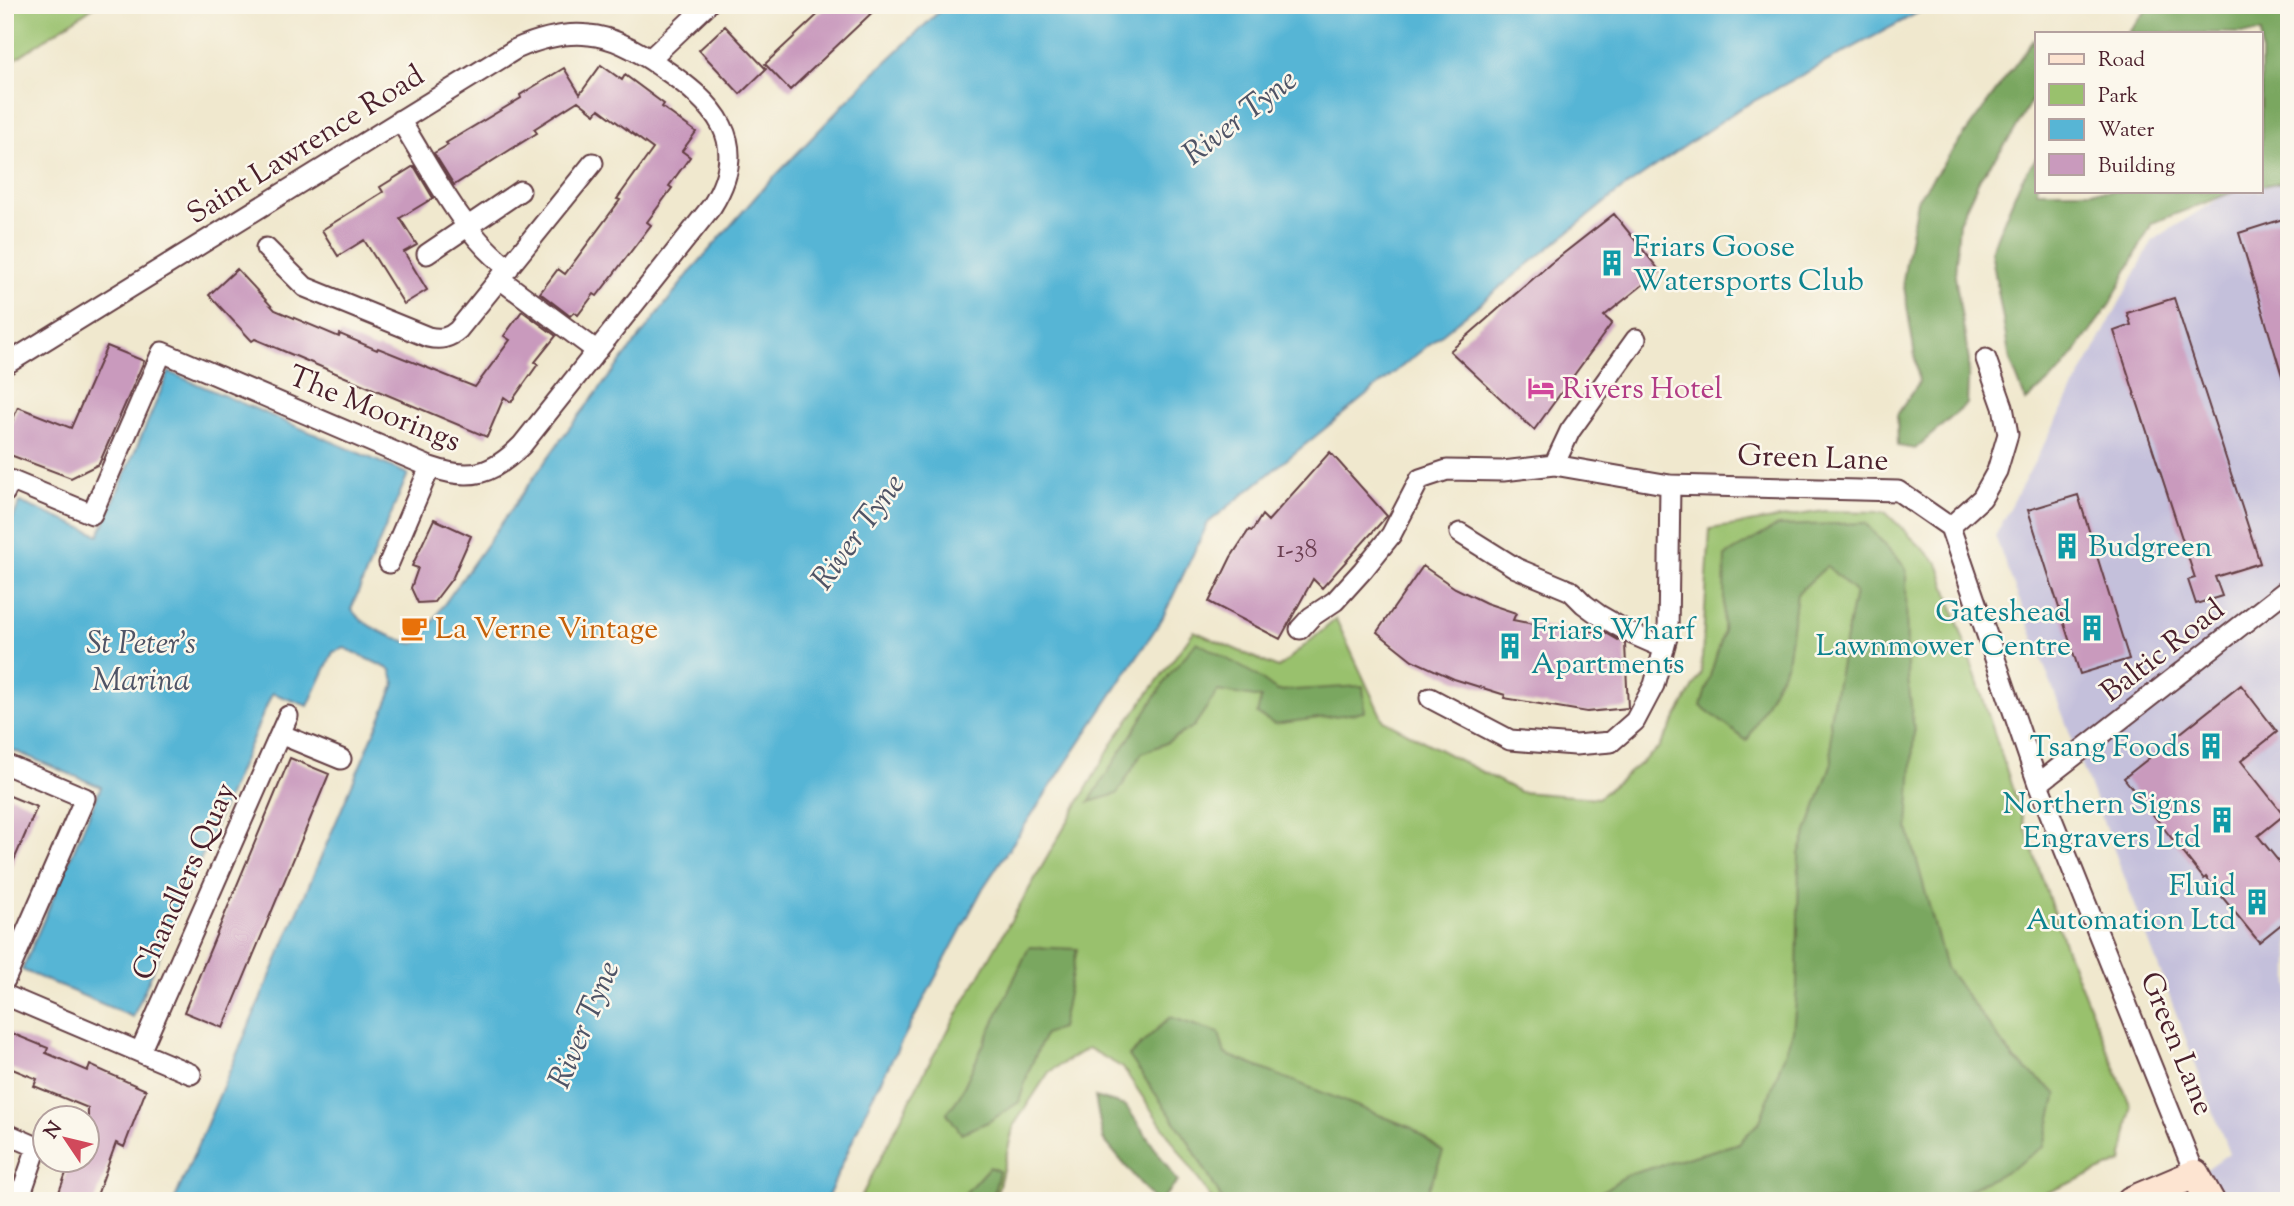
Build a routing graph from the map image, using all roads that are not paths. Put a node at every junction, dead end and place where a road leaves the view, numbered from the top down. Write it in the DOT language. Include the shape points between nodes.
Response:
graph roads {
  1 [pos="707,5"];
  2 [pos="650,60"];
  3 [pos="400,120"];
  4 [pos="593,163"];
  5 [pos="520,191"];
  6 [pos="467,225"];
  7 [pos="266,248"];
  8 [pos="427,254"];
  9 [pos="505,273"];
  10 [pos="1636,339"];
  11 [pos="597,351"];
  12 [pos="1986,359"];
  13 [pos="5,365"];
  14 [pos="1554,465"];
  15 [pos="430,467"];
  16 [pos="1670,485"];
  17 [pos="5,492"];
  18 [pos="1950,527"];
  19 [pos="1460,533"];
  20 [pos="389,563"];
  21 [pos="2289,588"];
  22 [pos="1300,629"];
  23 [pos="1664,648"];
  24 [pos="1430,698"];
  25 [pos="341,759"];
  26 [pos="5,764"];
  27 [pos="2038,784"];
  28 [pos="5,980"];
  29 [pos="5,995"];
  30 [pos="140,1052"];
  31 [pos="191,1074"];
  32 [pos="5,1133"];
  33 [pos="2195,1174"];
  34 [pos="12,1201"];
  35 [pos="2130,1201"];
  36 [pos="2210,1201"];
  1 -- 2 [label="street"];
  2 -- 3 [label="street, Saint Lawrence Road" via="589,35 552,37 516,49"];
  2 -- 11 [label="street, The Moorings" via="712,108 726,135 726,176 712,206"];
  3 -- 6 [label="street"];
  3 -- 13 [label="street, Saint Lawrence Road"];
  4 -- 9 [label="street"];
  5 -- 6 [label="street"];
  6 -- 8 [label="street"];
  6 -- 9 [label="street"];
  7 -- 9 [label="street" via="305,287 439,339 458,330"];
  9 -- 11 [label="street"];
  10 -- 14 [label="street" via="1570,431"];
  11 -- 15 [label="street, The Moorings" via="522,444 497,467 466,475"];
  12 -- 18 [label="street" via="2008,434 1997,471 1982,498"];
  14 -- 16 [label="street, Green Lane"];
  14 -- 22 [label="street, Green Lane" via="1503,471 1447,470 1420,479 1391,535 1363,570"];
  15 -- 17 [label="street, The Moorings" via="162,352 92,513 10,480"];
  15 -- 20 [label="street"];
  16 -- 18 [label="street, Green Lane" via="1898,491"];
  16 -- 23 [label="street"];
  18 -- 27 [label="street, Green Lane"];
  19 -- 23 [label="street" via="1516,568 1572,591 1599,615"];
  21 -- 27 [label="street, Baltic Road"];
  23 -- 24 [label="street" via="1654,685 1635,721 1611,743 1510,740"];
  25 -- 30 [label="street, Chandlers Quay" via="284,725"];
  26 -- 28 [label="street" via="85,798"];
  27 -- 33 [label="street, Green Lane"];
  29 -- 30 [label="street"];
  30 -- 31 [label="street"];
  32 -- 34 [label="street" via="37,1147 24,1185"];
  33 -- 35 [label="street"];
  33 -- 36 [label="street, Green Lane"];
}
